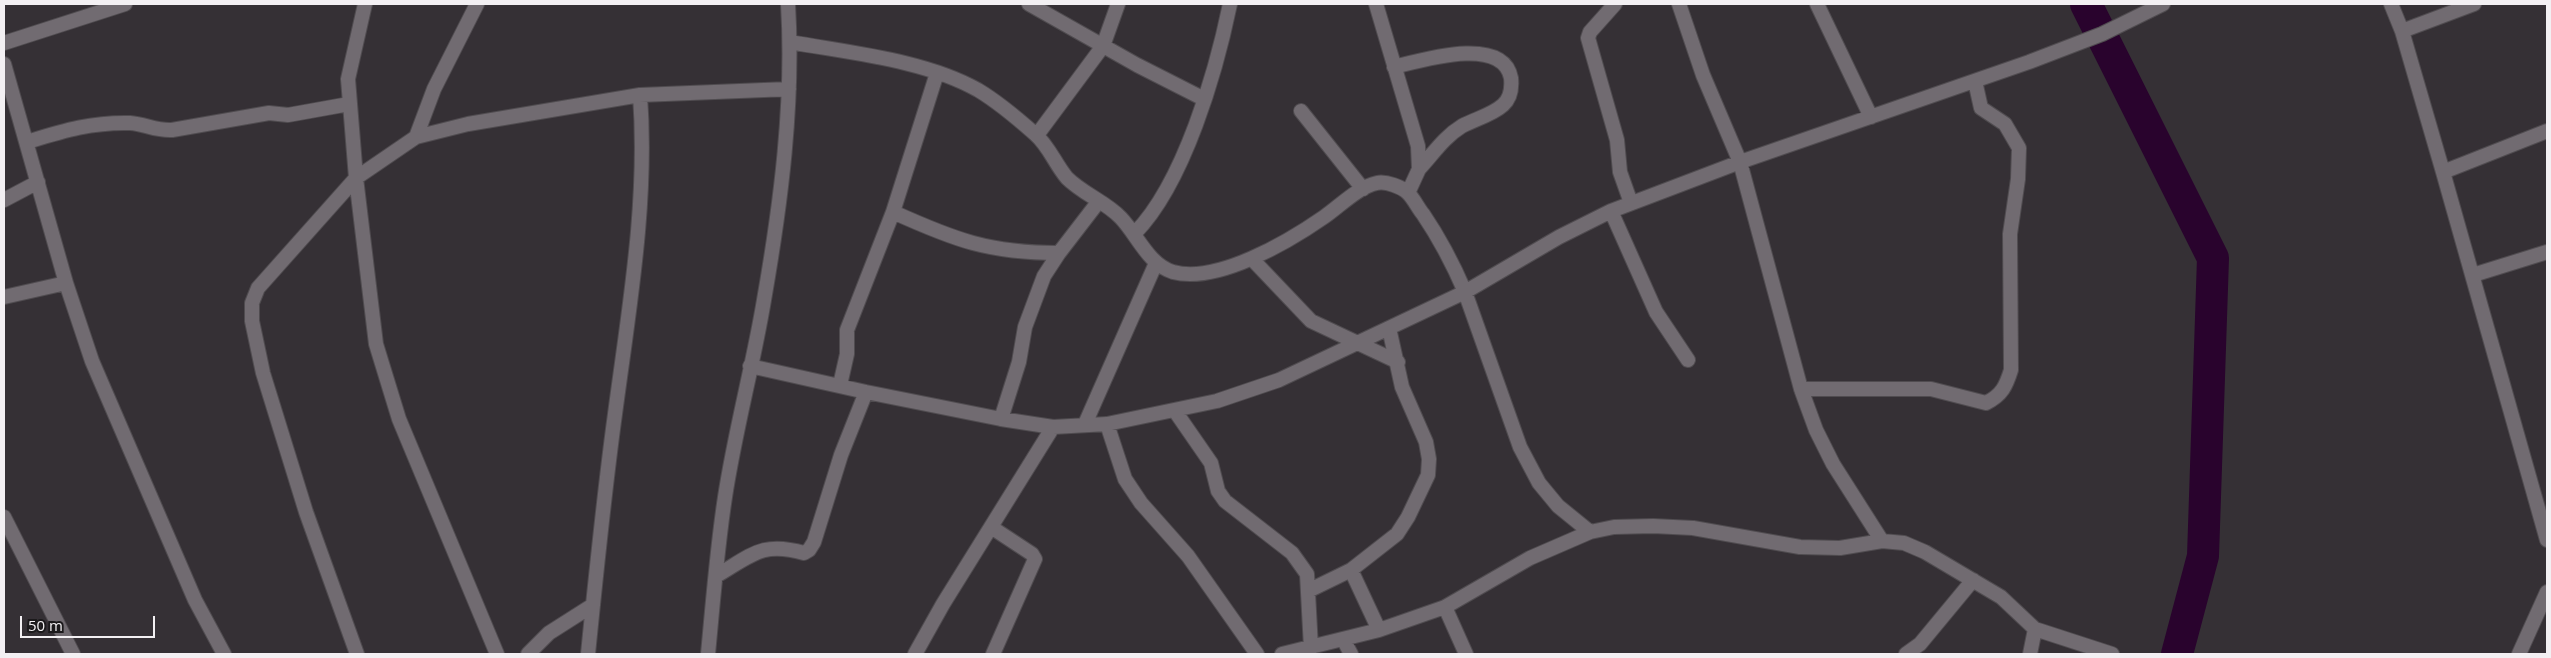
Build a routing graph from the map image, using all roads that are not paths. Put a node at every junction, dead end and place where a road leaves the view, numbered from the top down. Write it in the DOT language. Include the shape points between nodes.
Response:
graph roads {
  1 [pos="125,4"];
  2 [pos="366,4"];
  3 [pos="477,4"];
  4 [pos="788,4"];
  5 [pos="1028,4"];
  6 [pos="1118,4"];
  7 [pos="1230,4"];
  8 [pos="1376,4"];
  9 [pos="1614,4"];
  10 [pos="1679,4"];
  11 [pos="1818,4"];
  12 [pos="2162,4"];
  13 [pos="2391,4"];
  14 [pos="2474,4"];
  15 [pos="2402,31"];
  16 [pos="790,42"];
  17 [pos="4,43"];
  18 [pos="1103,46"];
  19 [pos="4,64"];
  20 [pos="1394,67"];
  21 [pos="937,73"];
  22 [pos="1975,81"];
  23 [pos="789,89"];
  24 [pos="640,95"];
  25 [pos="1204,99"];
  26 [pos="349,104"];
  27 [pos="1301,111"];
  28 [pos="1871,117"];
  29 [pos="2547,131"];
  30 [pos="1036,135"];
  31 [pos="416,137"];
  32 [pos="26,142"];
  33 [pos="1740,162"];
  34 [pos="1419,169"];
  35 [pos="2443,172"];
  36 [pos="356,178"];
  37 [pos="38,182"];
  38 [pos="1364,188"];
  39 [pos="1408,193"];
  40 [pos="4,200"];
  41 [pos="1099,201"];
  42 [pos="1631,203"];
  43 [pos="1611,211"];
  44 [pos="893,212"];
  45 [pos="1135,233"];
  46 [pos="2547,252"];
  47 [pos="1059,253"];
  48 [pos="1252,259"];
  49 [pos="1156,263"];
  50 [pos="2473,275"];
  51 [pos="66,283"];
  52 [pos="1465,292"];
  53 [pos="4,297"];
  54 [pos="1389,328"];
  55 [pos="1357,342"];
  56 [pos="1688,360"];
  57 [pos="1398,362"];
  58 [pos="750,366"];
  59 [pos="840,385"];
  60 [pos="1802,389"];
  61 [pos="866,392"];
  62 [pos="1175,411"];
  63 [pos="1001,419"];
  64 [pos="1085,424"];
  65 [pos="1107,424"];
  66 [pos="1053,427"];
  67 [pos="4,517"];
  68 [pos="991,527"];
  69 [pos="1590,532"];
  70 [pos="2547,540"];
  71 [pos="1882,541"];
  72 [pos="1351,570"];
  73 [pos="716,576"];
  74 [pos="1974,580"];
  75 [pos="1308,592"];
  76 [pos="2547,592"];
  77 [pos="593,606"];
  78 [pos="1445,607"];
  79 [pos="2035,629"];
  80 [pos="1379,630"];
  81 [pos="1343,639"];
  82 [pos="1311,648"];
  83 [pos="73,654"];
  84 [pos="224,654"];
  85 [pos="357,654"];
  86 [pos="497,654"];
  87 [pos="528,654"];
  88 [pos="588,654"];
  89 [pos="708,654"];
  90 [pos="915,654"];
  91 [pos="993,654"];
  92 [pos="1257,654"];
  93 [pos="1282,654"];
  94 [pos="1351,654"];
  95 [pos="1466,654"];
  96 [pos="1906,654"];
  97 [pos="2030,654"];
  98 [pos="2112,654"];
  99 [pos="2519,654"];
  1 -- 17 [label="street"];
  2 -- 26 [label="street" via="351,62"];
  3 -- 31 [label="street" via="434,89"];
  4 -- 16 [label="street"];
  5 -- 18 [label="street"];
  6 -- 18 [label="street"];
  7 -- 25 [label="street" via="1223,40"];
  8 -- 20 [label="street"];
  9 -- 42 [label="street" via="1588,38 1617,140 1620,172"];
  10 -- 33 [label="street" via="1703,75"];
  11 -- 28 [label="street"];
  12 -- 22 [label="street" via="2102,34"];
  13 -- 15 [label="street"];
  14 -- 15 [label="street"];
  15 -- 35 [label="street"];
  16 -- 21 [label="street" via="883,59"];
  16 -- 23 [label="street"];
  18 -- 25 [label="street"];
  18 -- 30 [label="street"];
  19 -- 32 [label="street"];
  20 -- 34 [label="street" via="1418,146"];
  20 -- 34 [label="street" via="1446,55 1487,54 1498,58 1510,71 1512,86 1503,105 1448,136"];
  21 -- 30 [label="street" via="977,90"];
  21 -- 44 [label="street"];
  22 -- 28 [label="street"];
  22 -- 60 [label="street" via="1981,108 2005,124 2019,148 2010,234 2011,360 2007,386 1986,403 1931,389"];
  23 -- 24 [label="street"];
  23 -- 58 [label="street" via="780,197"];
  24 -- 31 [label="street" via="468,124"];
  24 -- 77 [label="street" via="642,177 637,234"];
  25 -- 45 [label="street" via="1173,179 1158,206"];
  26 -- 32 [label="street" via="288,115 269,113 160,130 142,124 85,124"];
  26 -- 36 [label="street"];
  27 -- 38 [label="street"];
  28 -- 33 [label="street"];
  29 -- 35 [label="street"];
  30 -- 41 [label="street" via="1048,147 1066,176"];
  31 -- 36 [label="street"];
  32 -- 37 [label="street"];
  33 -- 42 [label="street"];
  33 -- 60 [label="street"];
  34 -- 39 [label="street"];
  35 -- 50 [label="street"];
  36 -- 85 [label="street" via="258,288 252,303 252,322 263,373 306,512"];
  36 -- 86 [label="street" via="376,344 403,427"];
  37 -- 40 [label="street"];
  37 -- 51 [label="street"];
  38 -- 39 [label="street" via="1379,182"];
  38 -- 48 [label="street" via="1321,219"];
  39 -- 52 [label="street" via="1440,241"];
  41 -- 45 [label="street" via="1120,216"];
  41 -- 47 [label="street"];
  42 -- 43 [label="street"];
  43 -- 52 [label="street"];
  43 -- 56 [label="street" via="1656,312"];
  44 -- 47 [label="street" via="979,246 1025,253"];
  44 -- 59 [label="street" via="847,330"];
  45 -- 49 [label="street"];
  46 -- 50 [label="street"];
  47 -- 63 [label="street" via="1031,305 1019,362"];
  48 -- 49 [label="street" via="1210,273 1186,274"];
  48 -- 55 [label="street" via="1310,321"];
  49 -- 64 [label="street"];
  50 -- 70 [label="street"];
  51 -- 53 [label="street"];
  51 -- 84 [label="street" via="92,361 195,600"];
  52 -- 54 [label="street"];
  52 -- 69 [label="street" via="1520,447 1539,483 1558,506"];
  54 -- 55 [label="street"];
  54 -- 57 [label="street"];
  55 -- 57 [label="street"];
  55 -- 62 [label="street" via="1279,380 1217,402"];
  57 -- 72 [label="street" via="1402,387 1426,442 1428,475 1397,534"];
  58 -- 59 [label="street"];
  58 -- 73 [label="street" via="725,496"];
  59 -- 61 [label="street"];
  60 -- 71 [label="street" via="1816,430 1833,464"];
  61 -- 63 [label="street"];
  61 -- 73 [label="street" via="809,550 772,547"];
  62 -- 65 [label="street"];
  62 -- 75 [label="street" via="1211,463 1218,491 1225,501 1292,553 1307,574"];
  63 -- 66 [label="street"];
  64 -- 65 [label="street"];
  64 -- 66 [label="street"];
  65 -- 92 [label="street" via="1125,479 1141,503 1188,556"];
  66 -- 68 [label="street"];
  67 -- 83 [label="street"];
  68 -- 90 [label="street"];
  68 -- 91 [label="street" via="1035,559"];
  69 -- 71 [label="street" via="1614,527 1693,528 1800,547 1840,548"];
  69 -- 78 [label="street" via="1530,558"];
  71 -- 74 [label="street" via="1904,543"];
  72 -- 75 [label="street"];
  72 -- 80 [label="street"];
  73 -- 89 [label="street"];
  74 -- 79 [label="street" via="2001,597"];
  74 -- 96 [label="street" via="1920,644"];
  75 -- 82 [label="street"];
  76 -- 99 [label="street"];
  77 -- 87 [label="street" via="549,633"];
  77 -- 88 [label="street"];
  78 -- 80 [label="street"];
  78 -- 95 [label="street"];
  79 -- 97 [label="street"];
  79 -- 98 [label="street"];
  80 -- 81 [label="street"];
  81 -- 82 [label="street"];
  81 -- 94 [label="street"];
  82 -- 93 [label="street"];
}
